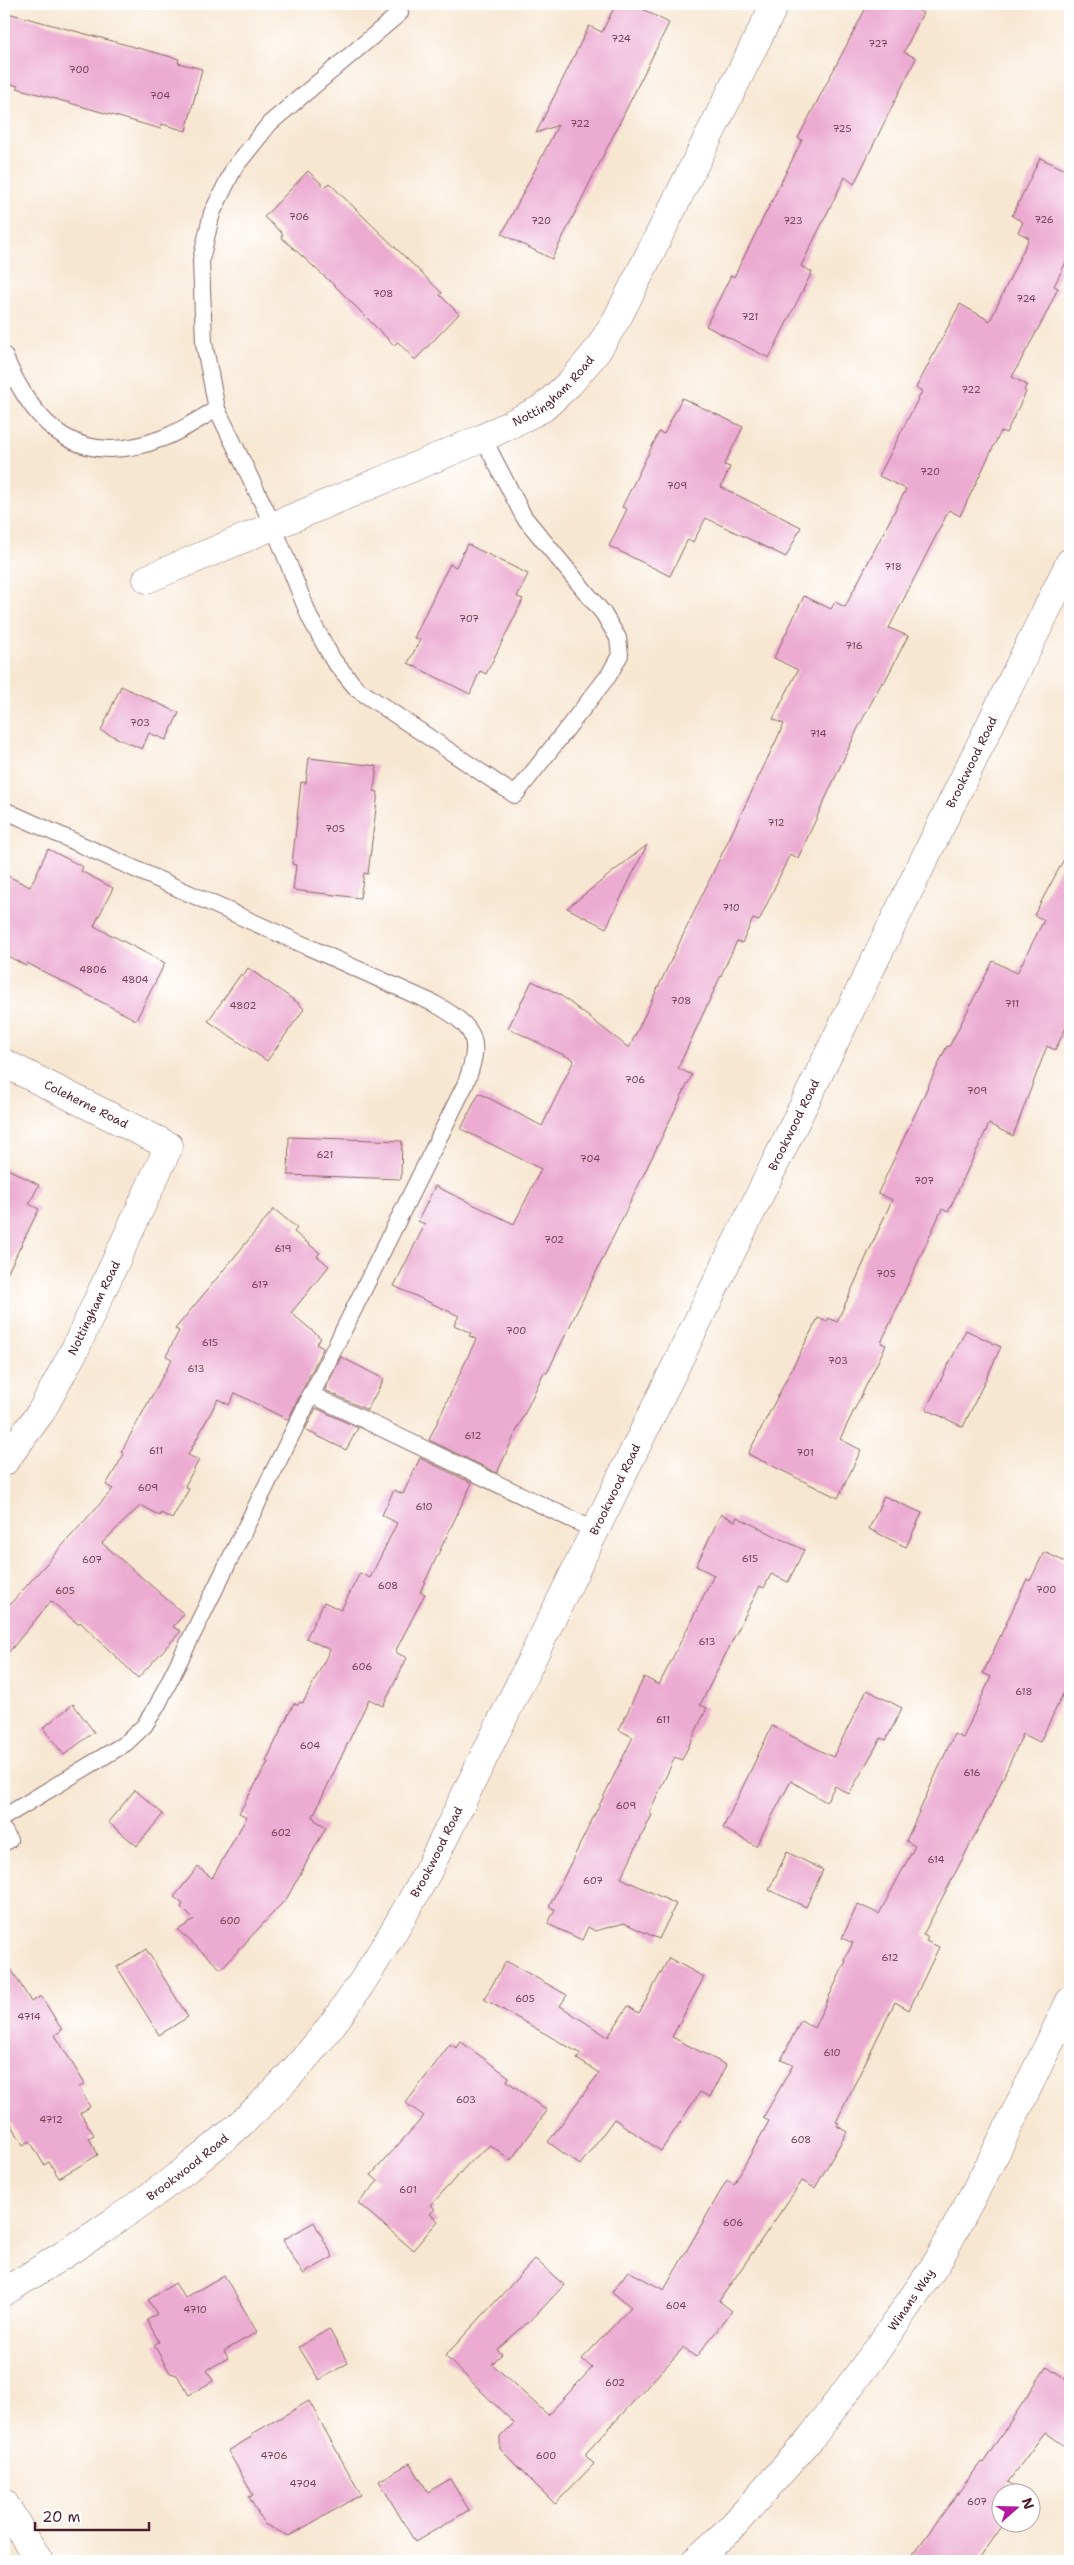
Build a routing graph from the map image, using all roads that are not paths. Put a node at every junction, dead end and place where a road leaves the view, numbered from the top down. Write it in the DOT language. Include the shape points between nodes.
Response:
graph roads {
  1 [pos="396,4"];
  2 [pos="775,4"];
  3 [pos="4,355"];
  4 [pos="217,409"];
  5 [pos="483,438"];
  6 [pos="273,526"];
  7 [pos="1070,562"];
  8 [pos="147,579"];
  9 [pos="4,810"];
  10 [pos="4,1063"];
  11 [pos="169,1146"];
  12 [pos="310,1394"];
  13 [pos="4,1462"];
  14 [pos="596,1531"];
  15 [pos="4,1817"];
  16 [pos="4,1831"];
  17 [pos="4,1843"];
  18 [pos="1070,2001"];
  19 [pos="4,2292"];
  20 [pos="4,2503"];
  21 [pos="39,2561"];
  22 [pos="695,2561"];
  1 -- 4 [label="lane" via="400,13 270,123 234,168 212,213 202,260 203,334"];
  2 -- 5 [label="street, Nottingham Road" via="618,316 597,351 543,408"];
  3 -- 4 [label="lane" via="14,380 36,412 61,436 93,448 129,447 164,438"];
  4 -- 6 [label="lane"];
  5 -- 6 [label="street, Nottingham Road"];
  5 -- 6 [label="lane" via="524,517 603,613 618,638 620,655 609,675 516,795 357,689 333,660 310,618"];
  6 -- 8 [label="street, Nottingham Road"];
  7 -- 14 [label="street, Brookwood Road"];
  9 -- 12 [label="lane" via="434,1004 458,1017 469,1028 474,1044 474,1062 465,1085"];
  10 -- 11 [label="street, Coleherne Road"];
  11 -- 13 [label="street, Nottingham Road" via="75,1349 41,1412"];
  12 -- 14 [label="lane"];
  12 -- 15 [label="lane" via="157,1706 144,1726 126,1743"];
  14 -- 19 [label="street, Brookwood Road" via="427,1873 381,1954 337,2019 278,2087 226,2139 166,2187 107,2228"];
  16 -- 17 [label="lane" via="9,1840"];
  18 -- 22 [label="street, Winans Way" via="938,2261 811,2438 731,2528"];
  20 -- 21 [label="street"];
}
